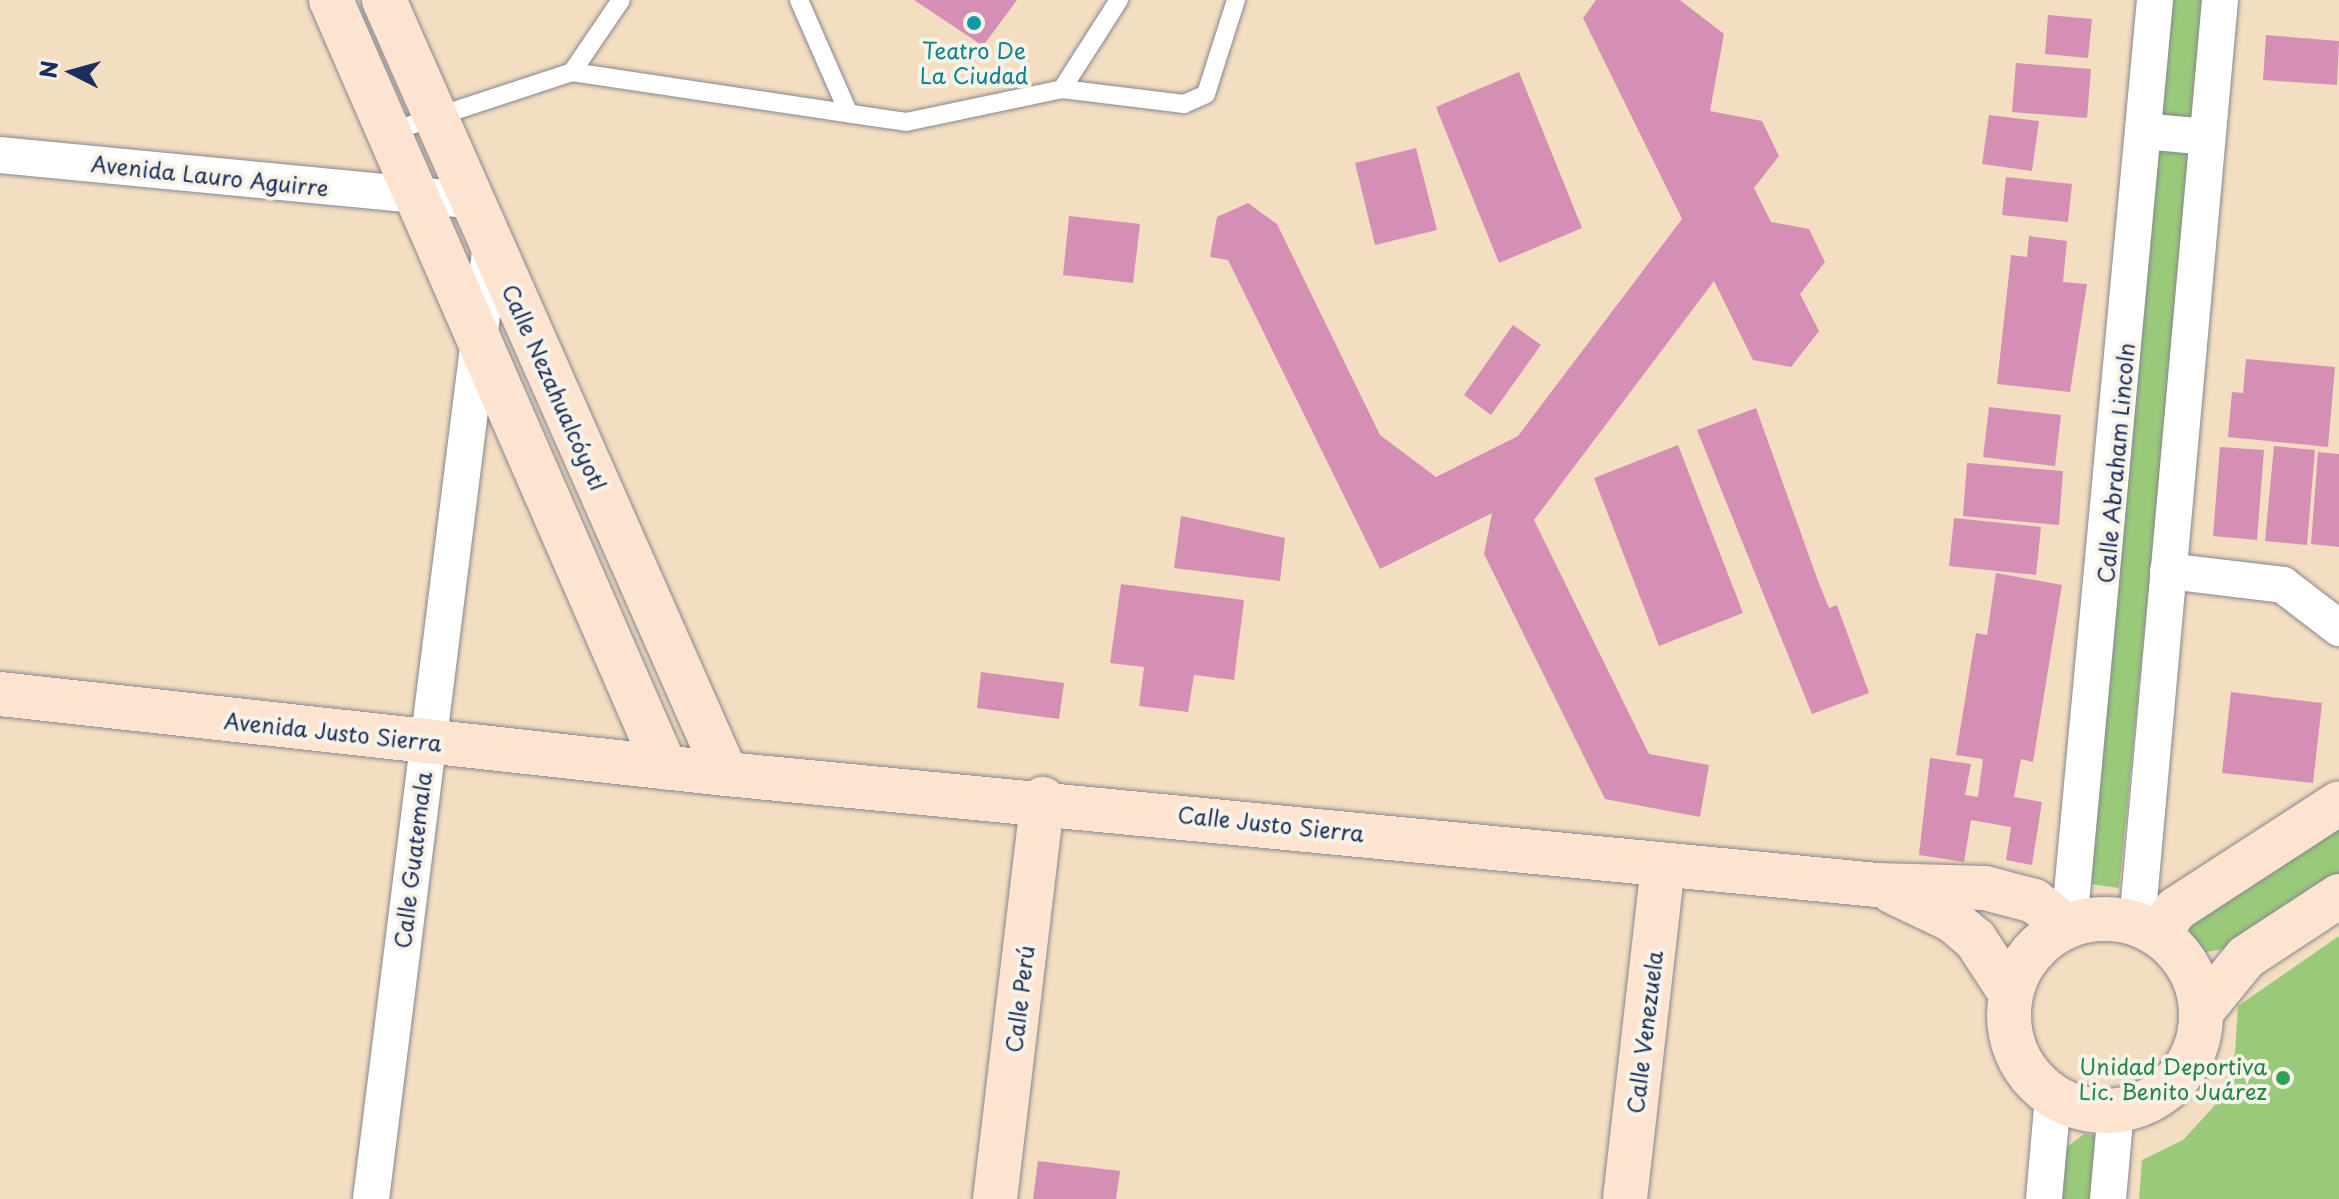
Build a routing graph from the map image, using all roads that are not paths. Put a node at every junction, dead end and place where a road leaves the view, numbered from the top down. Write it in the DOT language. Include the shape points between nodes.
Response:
graph roads {
  1 [pos="331,0"];
  2 [pos="384,0"];
  3 [pos="621,0"];
  4 [pos="799,0"];
  5 [pos="1119,0"];
  6 [pos="1236,0"];
  7 [pos="2155,0"];
  8 [pos="2220,0"];
  9 [pos="572,72"];
  10 [pos="1062,89"];
  11 [pos="849,114"];
  12 [pos="437,117"];
  13 [pos="2144,131"];
  14 [pos="390,132"];
  15 [pos="2207,137"];
  16 [pos="0,155"];
  17 [pos="419,196"];
  18 [pos="474,201"];
  19 [pos="491,244"];
  20 [pos="476,330"];
  21 [pos="2168,571"];
  22 [pos="2339,628"];
  23 [pos="0,694"];
  24 [pos="426,742"];
  25 [pos="665,767"];
  26 [pos="726,774"];
  27 [pos="1043,799"];
  28 [pos="2339,803"];
  29 [pos="1663,865"];
  30 [pos="1876,885"];
  31 [pos="2339,896"];
  32 [pos="2068,926"];
  33 [pos="2147,928"];
  34 [pos="2011,994"];
  35 [pos="2201,1012"];
  36 [pos="2053,1096"];
  37 [pos="2116,1110"];
  38 [pos="371,1199"];
  39 [pos="995,1199"];
  40 [pos="1625,1199"];
  41 [pos="2044,1199"];
  42 [pos="2108,1199"];
  1 -- 14 [label="main road"];
  2 -- 12 [label="main road, Calle Nezahualcóyotl"];
  3 -- 9 [label="lane"];
  4 -- 11 [label="lane"];
  5 -- 10 [label="lane"];
  6 -- 10 [label="lane" via="1199,100"];
  7 -- 13 [label="street, Calle Abraham Lincoln"];
  8 -- 15 [label="street"];
  9 -- 11 [label="lane"];
  9 -- 12 [label="lane"];
  10 -- 11 [label="lane" via="934,120"];
  12 -- 14 [label="lane"];
  12 -- 18 [label="main road, Calle Nezahualcóyotl"];
  13 -- 15 [label="street"];
  13 -- 32 [label="street, Calle Abraham Lincoln"];
  14 -- 17 [label="main road"];
  15 -- 21 [label="street"];
  16 -- 17 [label="street, Avenida Lauro Aguirre"];
  17 -- 18 [label="street, Avenida Lauro Aguirre"];
  17 -- 20 [label="main road"];
  18 -- 19 [label="main road, Calle Nezahualcóyotl"];
  19 -- 20 [label="street, Calle Guatemala"];
  19 -- 26 [label="main road, Calle Nezahualcóyotl"];
  20 -- 24 [label="street, Calle Guatemala"];
  20 -- 25 [label="main road"];
  21 -- 22 [label="street" via="2283,585"];
  21 -- 33 [label="street"];
  23 -- 24 [label="main road, Avenida Justo Sierra"];
  24 -- 25 [label="main road, Avenida Justo Sierra"];
  24 -- 38 [label="street, Calle Guatemala"];
  25 -- 26 [label="main road, Calle Justo Sierra"];
  26 -- 27 [label="main road, Calle Justo Sierra"];
  27 -- 29 [label="main road, Calle Justo Sierra"];
  27 -- 39 [label="main road, Calle Perú"];
  28 -- 33 [label="main road"];
  29 -- 30 [label="main road, Calle Justo Sierra"];
  29 -- 40 [label="main road, Calle Venezuela"];
  30 -- 32 [label="main road, Calle Justo Sierra" via="1985,888 2034,901"];
  30 -- 34 [label="main road" via="1952,920 1975,939"];
  31 -- 35 [label="main road" via="2246,957"];
  32 -- 33 [label="main road" via="2091,919"];
  32 -- 34 [label="main road" via="2031,954"];
  33 -- 35 [label="main road" via="2183,958"];
  34 -- 36 [label="main road" via="2009,1018 2021,1062"];
  35 -- 37 [label="main road" via="2199,1035 2179,1077 2142,1104"];
  36 -- 37 [label="main road"];
  36 -- 41 [label="street"];
  37 -- 42 [label="street"];
}
